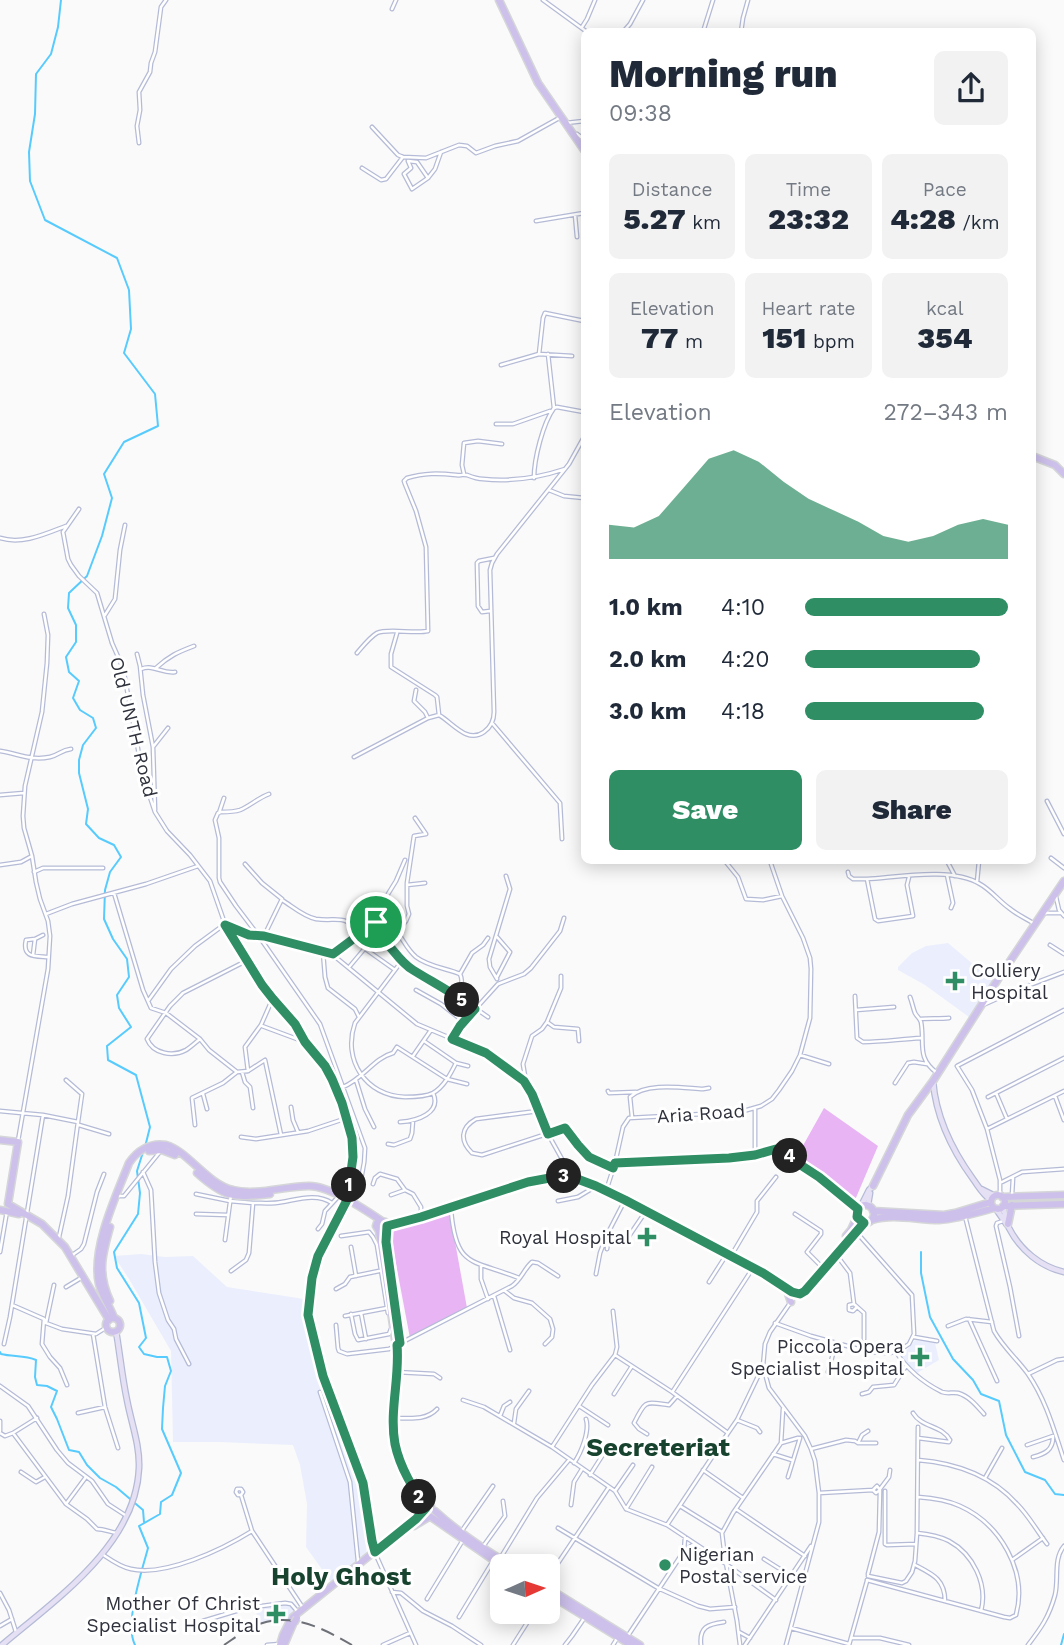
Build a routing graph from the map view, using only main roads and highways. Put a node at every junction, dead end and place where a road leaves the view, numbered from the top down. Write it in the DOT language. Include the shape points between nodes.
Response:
graph roads {
  1 [pos="499,0"];
  2 [pos="581,145"];
  3 [pos="1036,458"];
  4 [pos="1064,474"];
  5 [pos="1064,881"];
  6 [pos="933,1081"];
  7 [pos="925,1092"];
  8 [pos="934,1094"];
  9 [pos="0,1140"];
  10 [pos="144,1151"];
  11 [pos="873,1186"];
  12 [pos="1064,1195"];
  13 [pos="231,1196"];
  14 [pos="348,1202"];
  15 [pos="997,1202"];
  16 [pos="1064,1204"];
  17 [pos="1012,1205"];
  18 [pos="5,1208"];
  19 [pos="865,1208"];
  20 [pos="26,1215"];
  21 [pos="857,1217"];
  22 [pos="872,1220"];
  23 [pos="864,1223"];
  24 [pos="1006,1224"];
  25 [pos="383,1226"];
  26 [pos="385,1269"];
  27 [pos="1064,1272"];
  28 [pos="82,1278"];
  29 [pos="786,1287"];
  30 [pos="800,1291"];
  31 [pos="791,1302"];
  32 [pos="111,1322"];
  33 [pos="116,1331"];
  34 [pos="398,1344"];
  35 [pos="429,1512"];
  36 [pos="477,1547"];
  37 [pos="375,1553"];
  38 [pos="490,1556"];
  39 [pos="560,1598"];
  40 [pos="560,1599"];
  41 [pos="297,1616"];
  42 [pos="600,1623"];
  43 [pos="623,1638"];
  44 [pos="2,1645"];
  45 [pos="281,1645"];
  46 [pos="631,1645"];
  47 [pos="639,1645"];
  1 -- 2 [label="main road" via="538,83"];
  3 -- 4 [label="main road"];
  5 -- 6 [label="main road"];
  6 -- 7 [label="main road"];
  6 -- 8 [label="main road"];
  7 -- 8 [label="main road"];
  7 -- 11 [label="main road" via="908,1115"];
  8 -- 15 [label="main road" via="952,1147 980,1189"];
  9 -- 18 [label="main road" via="18,1142"];
  10 -- 13 [label="main road" via="176,1155"];
  10 -- 13 [label="main road" via="161,1145 172,1148"];
  10 -- 32 [label="main road" via="130,1163 104,1249 104,1285 116,1311"];
  11 -- 19 [label="main road"];
  12 -- 15 [label="main road"];
  13 -- 14 [label="main road" via="311,1190"];
  14 -- 25 [label="main road"];
  14 -- 37 [label="main road" via="318,1256 308,1315 323,1376 363,1483"];
  15 -- 17 [label="main road"];
  15 -- 19 [label="main road" via="944,1215"];
  15 -- 22 [label="main road" via="942,1220"];
  15 -- 24 [label="main road"];
  16 -- 17 [label="main road"];
  17 -- 24 [label="main road"];
  18 -- 20 [label="main road"];
  19 -- 21 [label="main road"];
  19 -- 22 [label="main road" via="874,1215"];
  20 -- 28 [label="main road" via="60,1247"];
  20 -- 28 [label="main road" via="59,1240"];
  21 -- 23 [label="main road"];
  21 -- 30 [label="main road"];
  22 -- 23 [label="main road"];
  23 -- 30 [label="main road" via="805,1291"];
  24 -- 27 [label="main road" via="1038,1261"];
  25 -- 26 [label="main road"];
  25 -- 29 [label="main road" via="528,1182 572,1177 625,1200"];
  26 -- 34 [label="main road"];
  26 -- 34 [label="main road"];
  28 -- 32 [label="main road"];
  29 -- 30 [label="main road"];
  29 -- 31 [label="main road"];
  32 -- 33 [label="main road" via="120,1326"];
  33 -- 44 [label="main road" via="138,1458 132,1500 118,1533 102,1554"];
  34 -- 35 [label="main road" via="396,1436 402,1467"];
  35 -- 36 [label="main road"];
  35 -- 36 [label="main road"];
  35 -- 37 [label="main road"];
  36 -- 38 [label="main road"];
  37 -- 41 [label="main road"];
  37 -- 41 [label="main road"];
  39 -- 42 [label="main road"];
  40 -- 42 [label="main road"];
  41 -- 45 [label="main road"];
  42 -- 43 [label="main road"];
  43 -- 46 [label="main road"];
  43 -- 47 [label="main road"];
}
